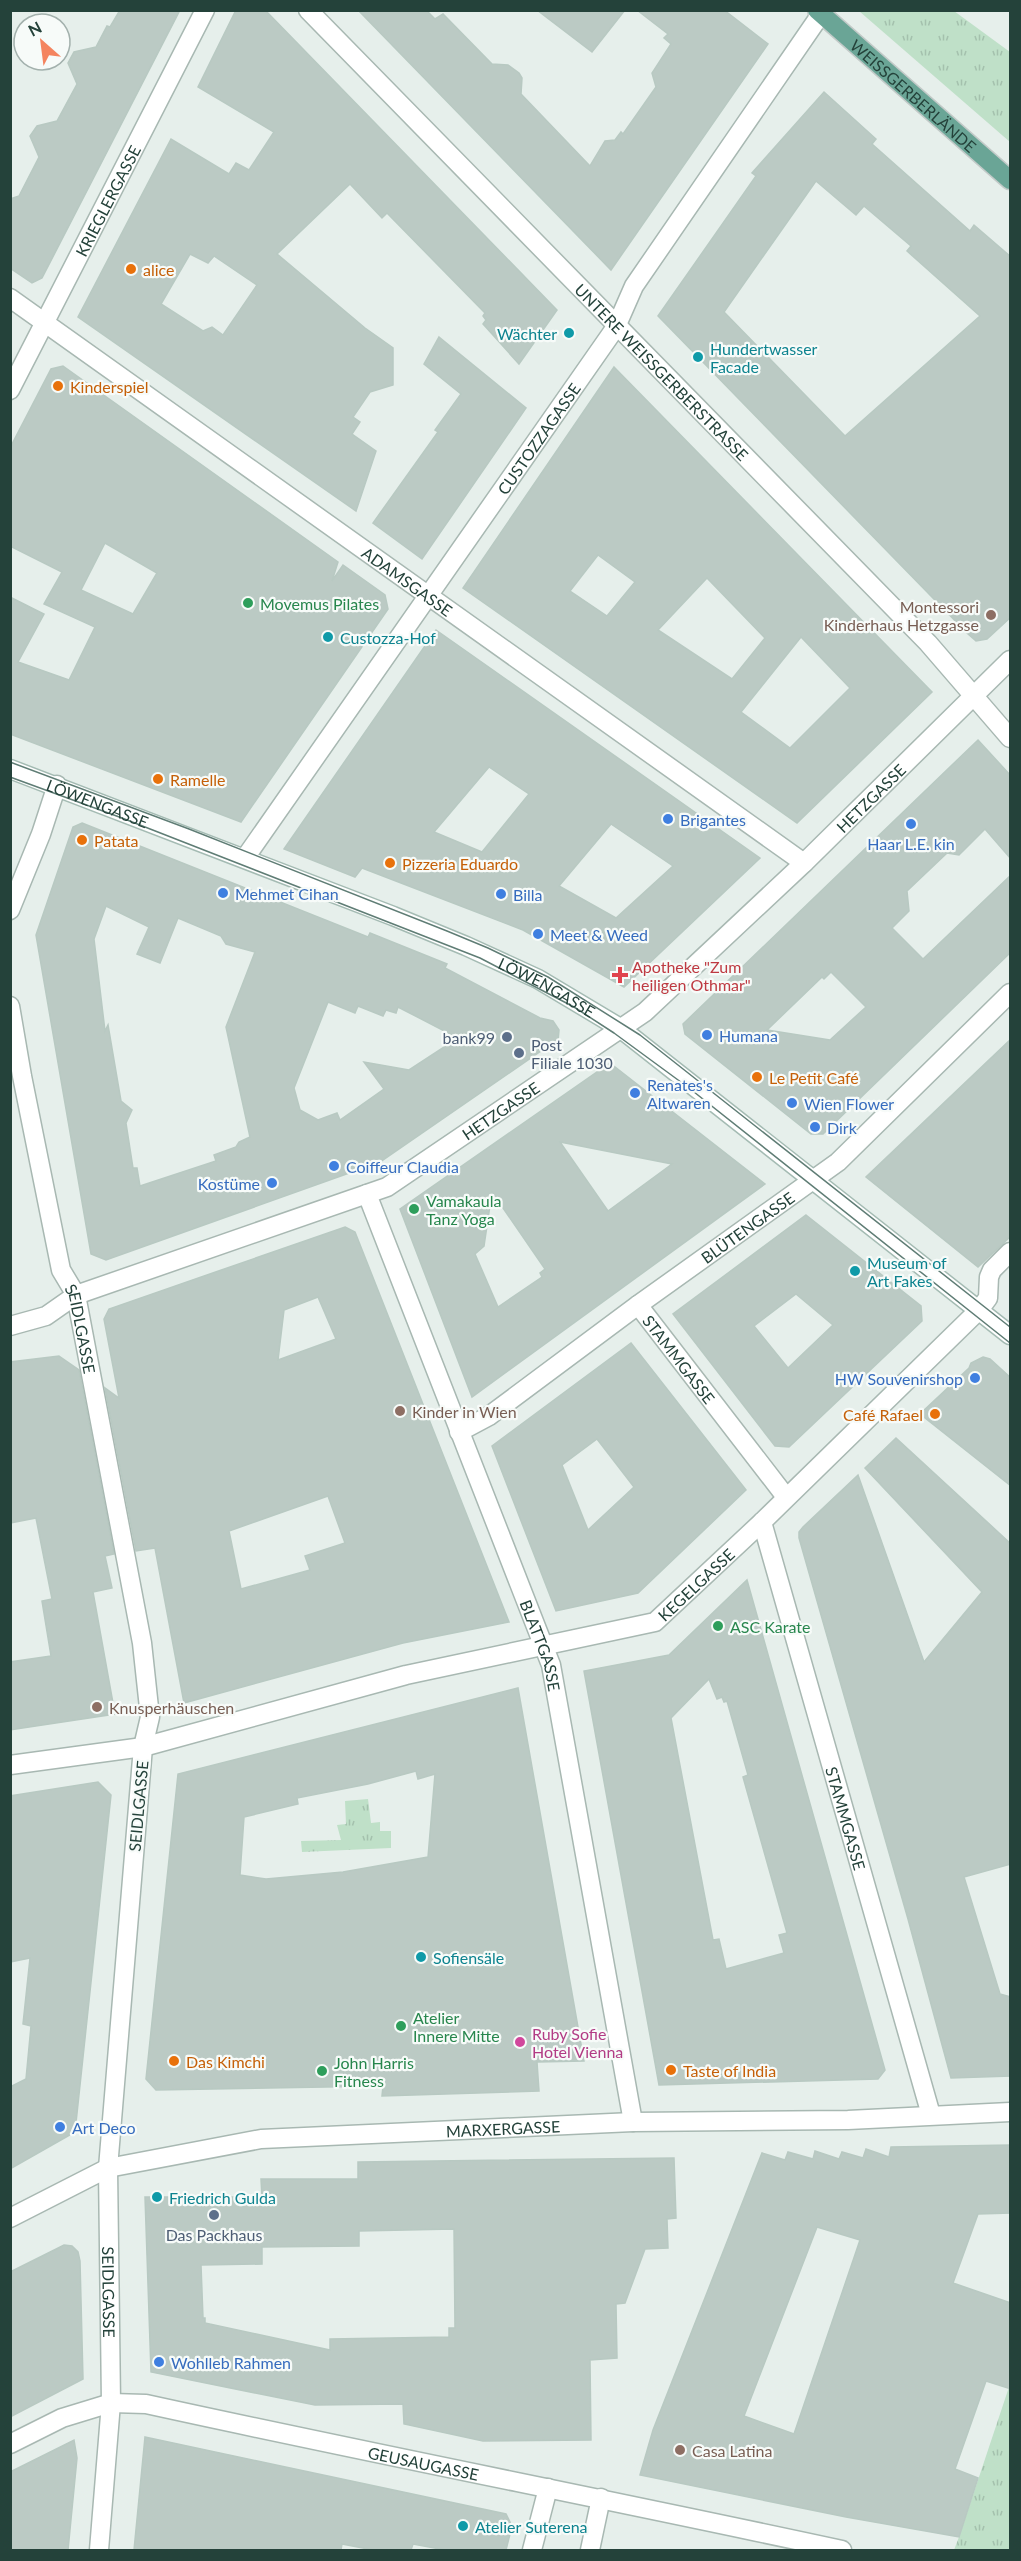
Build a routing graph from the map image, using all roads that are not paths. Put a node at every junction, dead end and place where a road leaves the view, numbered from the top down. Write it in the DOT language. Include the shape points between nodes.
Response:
graph roads {
  1 [pos="205,10"];
  2 [pos="308,10"];
  3 [pos="819,12"];
  4 [pos="1011,180"];
  5 [pos="10,298"];
  6 [pos="45,323"];
  7 [pos="616,327"];
  8 [pos="10,390"];
  9 [pos="428,595"];
  10 [pos="1011,660"];
  11 [pos="972,696"];
  12 [pos="1011,738"];
  13 [pos="10,769"];
  14 [pos="57,785"];
  15 [pos="245,858"];
  16 [pos="804,862"];
  17 [pos="10,910"];
  18 [pos="1011,993"];
  19 [pos="10,1006"];
  20 [pos="620,1028"];
  21 [pos="16,1074"];
  22 [pos="814,1179"];
  23 [pos="367,1194"];
  24 [pos="1011,1252"];
  25 [pos="76,1295"];
  26 [pos="638,1305"];
  27 [pos="979,1310"];
  28 [pos="10,1326"];
  29 [pos="1011,1335"];
  30 [pos="459,1432"];
  31 [pos="786,1497"];
  32 [pos="762,1522"];
  33 [pos="543,1647"];
  34 [pos="143,1747"];
  35 [pos="10,1765"];
  36 [pos="1011,2112"];
  37 [pos="931,2115"];
  38 [pos="633,2122"];
  39 [pos="108,2168"];
  40 [pos="10,2218"];
  41 [pos="111,2403"];
  42 [pos="10,2444"];
  43 [pos="548,2488"];
  44 [pos="601,2498"];
  45 [pos="99,2550"];
  46 [pos="532,2550"];
  47 [pos="590,2550"];
  48 [pos="842,2550"];
  1 -- 6 [label="street, KRIEGLERGASSE"];
  2 -- 7 [label="street, UNTERE WEISSGERBERSTRASSE"];
  3 -- 4 [label="main road, WEISSGERBERLÄNDE"];
  3 -- 7 [label="street, CUSTOZZAGASSE" via="634,286"];
  5 -- 6 [label="street, ADAMSGASSE"];
  6 -- 8 [label="street, KRIEGLERGASSE"];
  6 -- 9 [label="street, ADAMSGASSE"];
  7 -- 9 [label="street, CUSTOZZAGASSE"];
  7 -- 11 [label="street, UNTERE WEISSGERBERSTRASSE" via="928,644"];
  9 -- 15 [label="street, CUSTOZZAGASSE"];
  9 -- 16 [label="street, ADAMSGASSE"];
  10 -- 11 [label="street, HETZGASSE"];
  11 -- 12 [label="street, UNTERE WEISSGERBERSTRASSE"];
  11 -- 16 [label="street, HETZGASSE"];
  13 -- 14 [label="street, LÖWENGASSE"];
  14 -- 15 [label="street, LÖWENGASSE"];
  14 -- 17 [label="street"];
  15 -- 20 [label="street, LÖWENGASSE" via="499,960"];
  16 -- 20 [label="street, HETZGASSE" via="649,1010"];
  18 -- 22 [label="street, BLÜTENGASSE" via="838,1162"];
  19 -- 21 [label="street, SEIDLGASSE"];
  20 -- 22 [label="street, LÖWENGASSE"];
  20 -- 23 [label="street, HETZGASSE" via="387,1187"];
  21 -- 25 [label="street, SEIDLGASSE" via="61,1270"];
  22 -- 26 [label="street, BLÜTENGASSE"];
  22 -- 27 [label="street, LÖWENGASSE"];
  23 -- 25 [label="street, HETZGASSE"];
  23 -- 30 [label="street, BLATTGASSE"];
  24 -- 27 [label="street, KEGELGASSE" via="992,1270 988,1298"];
  25 -- 28 [label="street, HETZGASSE" via="46,1316"];
  25 -- 34 [label="street, SEIDLGASSE" via="142,1643 150,1717"];
  26 -- 30 [label="street, BLÜTENGASSE" via="489,1416"];
  26 -- 31 [label="street, STAMMGASSE"];
  27 -- 29 [label="street, LÖWENGASSE"];
  27 -- 31 [label="street, KEGELGASSE"];
  30 -- 33 [label="street, BLATTGASSE"];
  31 -- 32 [label="street, KEGELGASSE"];
  32 -- 33 [label="street, KEGELGASSE" via="655,1622"];
  32 -- 37 [label="street, STAMMGASSE"];
  33 -- 34 [label="street, KEGELGASSE" via="406,1675"];
  33 -- 38 [label="street, BLATTGASSE" via="551,1665"];
  34 -- 35 [label="street, KEGELGASSE"];
  34 -- 39 [label="street, SEIDLGASSE"];
  36 -- 37 [label="street, MARXERGASSE"];
  37 -- 38 [label="street, MARXERGASSE" via="848,2120"];
  38 -- 39 [label="street, MARXERGASSE" via="261,2139"];
  39 -- 40 [label="street, MARXERGASSE"];
  39 -- 41 [label="street, SEIDLGASSE"];
  41 -- 42 [label="street, GEUSAUGASSE" via="62,2418"];
  41 -- 43 [label="street, GEUSAUGASSE" via="146,2404"];
  41 -- 45 [label="street, SEIDLGASSE"];
  43 -- 44 [label="street, GEUSAUGASSE"];
  43 -- 46 [label="street"];
  44 -- 47 [label="street"];
  44 -- 48 [label="street, GEUSAUGASSE"];
}
